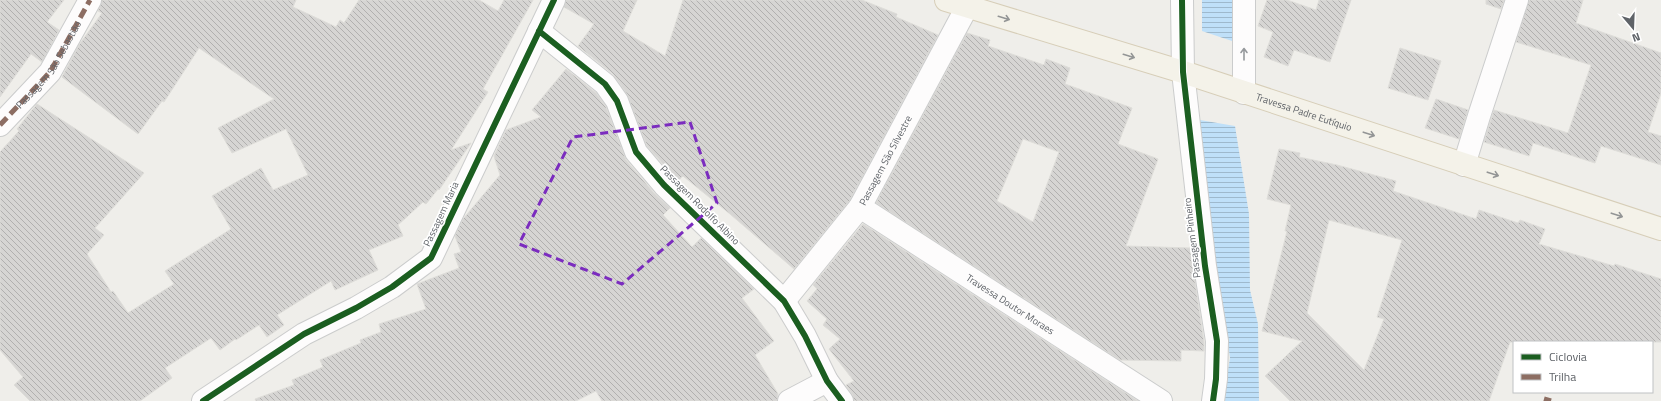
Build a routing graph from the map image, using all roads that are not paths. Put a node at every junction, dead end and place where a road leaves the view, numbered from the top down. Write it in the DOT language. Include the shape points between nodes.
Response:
graph roads {
  1 [pos="90,0"];
  2 [pos="554,0"];
  3 [pos="946,0"];
  4 [pos="1182,0"];
  5 [pos="1244,0"];
  6 [pos="1517,0"];
  7 [pos="967,7"];
  8 [pos="539,32"];
  9 [pos="1182,72"];
  10 [pos="1244,93"];
  11 [pos="0,125"];
  12 [pos="1464,165"];
  13 [pos="860,207"];
  14 [pos="1661,229"];
  15 [pos="784,301"];
  16 [pos="827,381"];
  17 [pos="203,401"];
  18 [pos="789,401"];
  19 [pos="842,401"];
  20 [pos="1161,401"];
  21 [pos="1213,401"];
  1 -- 11 [label="street, Passagem São Sebastião" via="50,72"];
  2 -- 8 [label="street, Passagem Maria"];
  3 -- 7 [label="main road, Travessa Padre Eutíquio"];
  4 -- 9 [label="street, Passagem Pinheiro"];
  10 -- 5 [label="street, one-way"];
  6 -- 12 [label="street"];
  7 -- 9 [label="main road, Travessa Padre Eutíquio, one-way"];
  7 -- 13 [label="street, Passagem São Silvestre"];
  8 -- 15 [label="street, Passagem Rodolfo Albino" via="605,84 617,101 636,152 664,185"];
  8 -- 17 [label="street, Passagem Maria" via="431,258 392,287 304,334"];
  9 -- 10 [label="main road, Travessa Padre Eutíquio"];
  9 -- 21 [label="street, Passagem Pinheiro" via="1205,266 1217,341"];
  10 -- 12 [label="main road, Travessa Padre Eutíquio, one-way"];
  12 -- 14 [label="main road, Travessa Padre Eutíquio, one-way"];
  13 -- 15 [label="street, Passagem São Silvestre"];
  13 -- 20 [label="street, Travessa Doutor Moraes"];
  15 -- 16 [label="street, Passagem Rodolfo Albino"];
  16 -- 18 [label="street"];
  16 -- 19 [label="street, Passagem Rodolfo Albino"];
}
